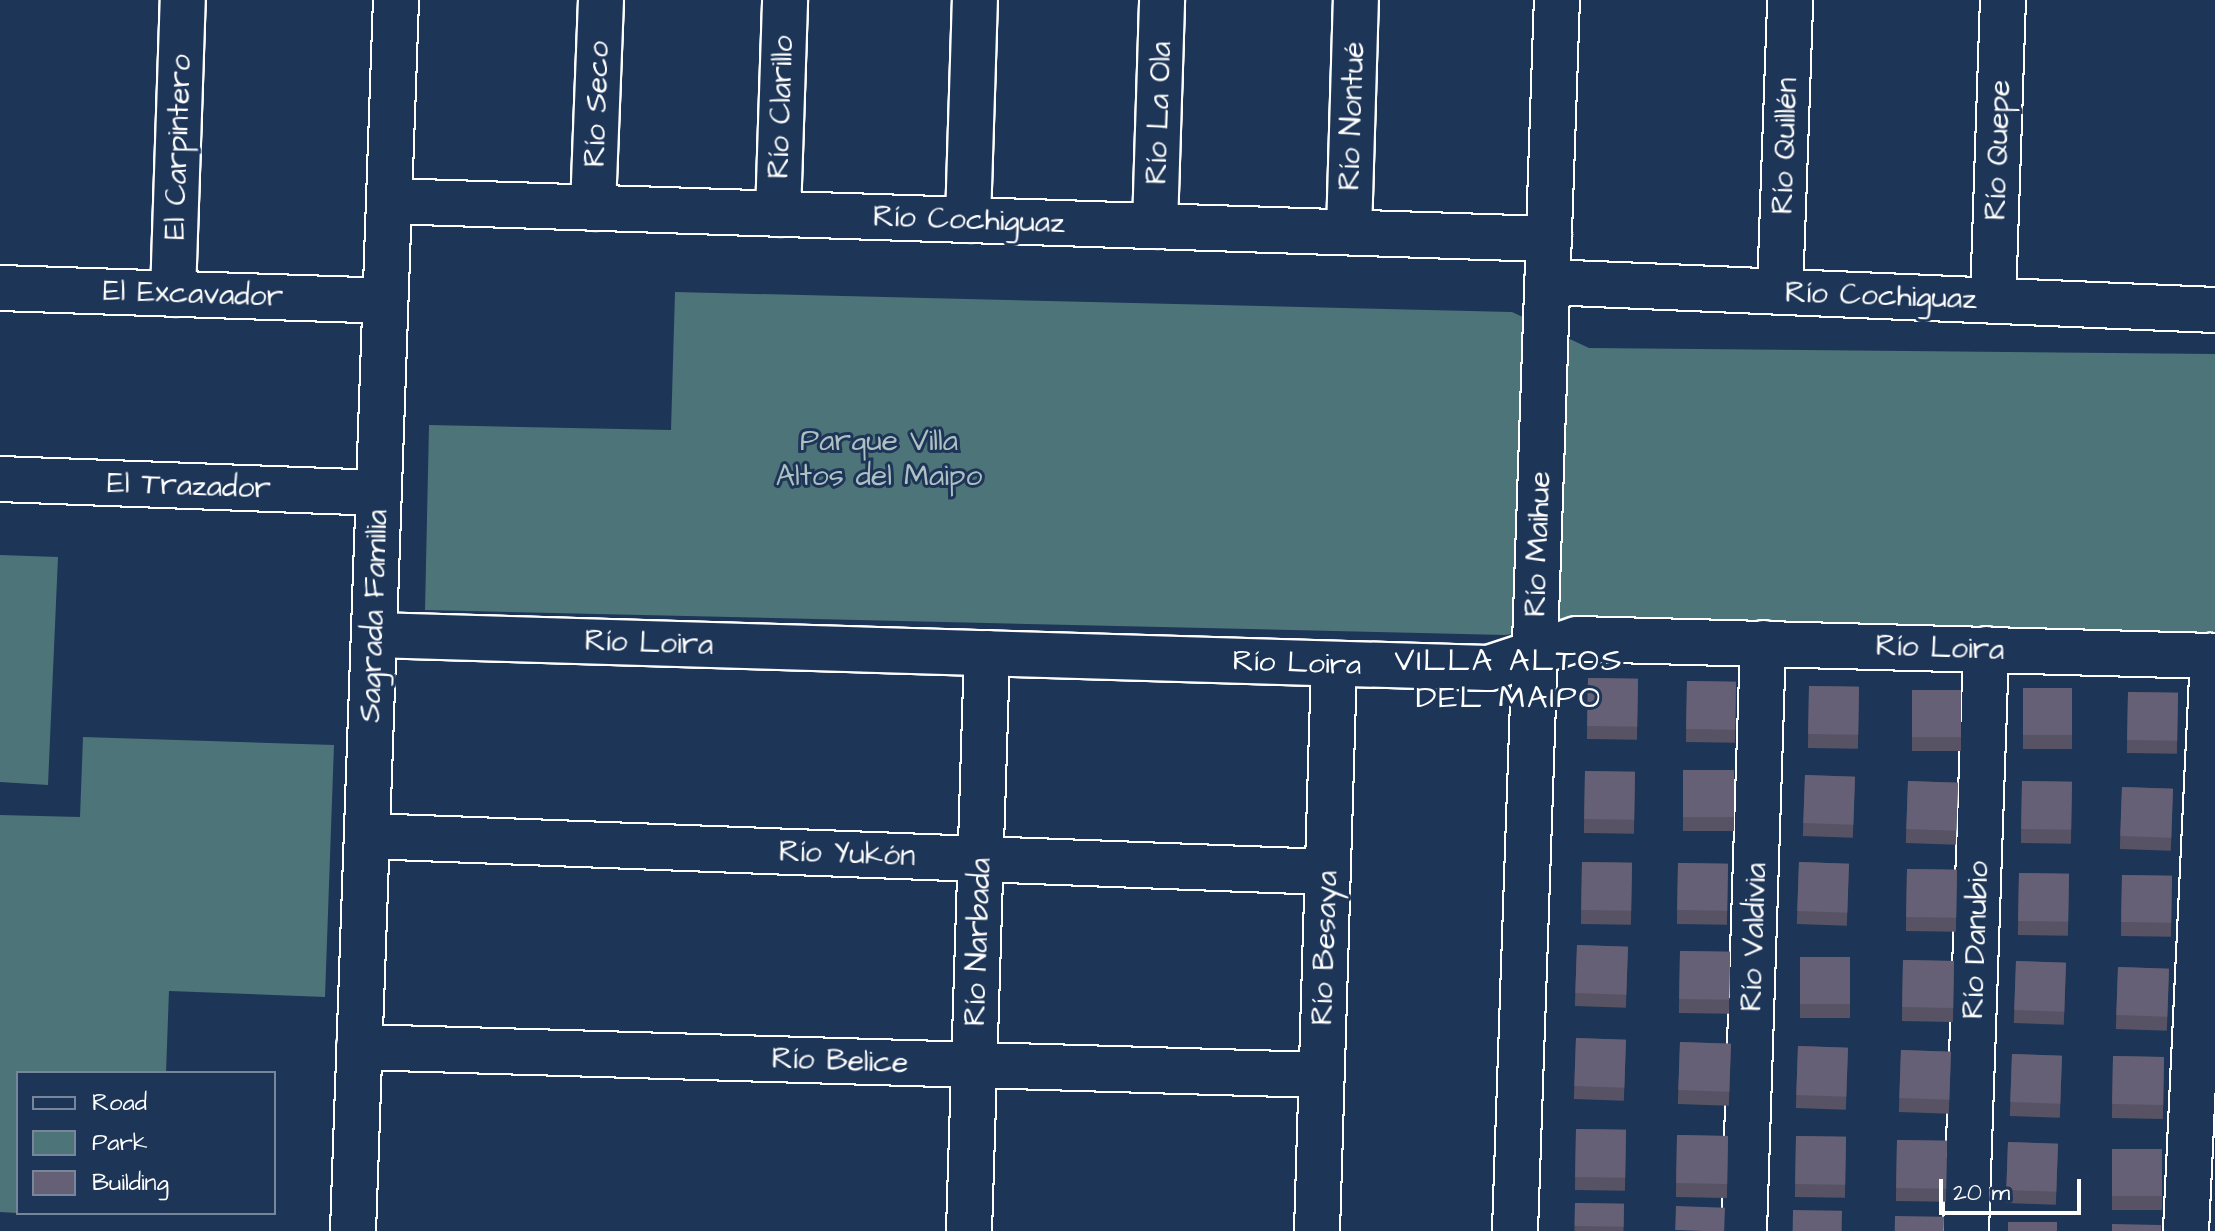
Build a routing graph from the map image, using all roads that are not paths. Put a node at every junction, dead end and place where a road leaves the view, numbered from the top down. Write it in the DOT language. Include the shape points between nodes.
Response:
graph roads {
  1 [pos="183,0"];
  2 [pos="396,0"];
  3 [pos="601,0"];
  4 [pos="785,0"];
  5 [pos="975,0"];
  6 [pos="1162,0"];
  7 [pos="1356,0"];
  8 [pos="1557,0"];
  9 [pos="1790,0"];
  10 [pos="2003,0"];
  11 [pos="389,201"];
  12 [pos="593,208"];
  13 [pos="778,214"];
  14 [pos="968,220"];
  15 [pos="1155,226"];
  16 [pos="1349,232"];
  17 [pos="1549,239"];
  18 [pos="1547,282"];
  19 [pos="0,288"];
  20 [pos="1780,292"];
  21 [pos="173,294"];
  22 [pos="1993,300"];
  23 [pos="385,301"];
  24 [pos="2215,310"];
  25 [pos="0,479"];
  26 [pos="379,493"];
  27 [pos="374,635"];
  28 [pos="1763,643"];
  29 [pos="1986,649"];
  30 [pos="987,653"];
  31 [pos="1534,653"];
  32 [pos="2214,656"];
  33 [pos="1334,664"];
  34 [pos="367,836"];
  35 [pos="981,859"];
  36 [pos="1328,872"];
  37 [pos="359,1047"];
  38 [pos="975,1065"];
  39 [pos="1321,1075"];
  40 [pos="353,1231"];
  41 [pos="969,1231"];
  42 [pos="1317,1231"];
  43 [pos="1515,1231"];
  44 [pos="1744,1231"];
  45 [pos="1966,1231"];
  46 [pos="2186,1231"];
  1 -- 21 [label="street, El Carpintero"];
  2 -- 11 [label="street, Sagrada Familia"];
  3 -- 12 [label="street, Río Seco"];
  4 -- 13 [label="street, Río Clarillo"];
  5 -- 14 [label="street"];
  6 -- 15 [label="street, Río La Ola"];
  7 -- 16 [label="street, Río Nontué"];
  8 -- 17 [label="street, Río Maihue"];
  9 -- 20 [label="street, Río Quillén"];
  10 -- 22 [label="street, Río Quepe"];
  11 -- 12 [label="street, Río Cochiguaz"];
  11 -- 23 [label="street, Sagrada Familia"];
  12 -- 13 [label="street, Río Cochiguaz"];
  13 -- 14 [label="street, Río Cochiguaz"];
  14 -- 15 [label="street, Río Cochiguaz"];
  15 -- 16 [label="street, Río Cochiguaz"];
  16 -- 17 [label="street, Río Cochiguaz"];
  17 -- 18 [label="street, Río Maihue"];
  18 -- 20 [label="street, Río Cochiguaz"];
  18 -- 31 [label="street, Río Maihue"];
  19 -- 21 [label="street, El Excavador"];
  20 -- 22 [label="street, Río Cochiguaz"];
  21 -- 23 [label="street, El Excavador"];
  22 -- 24 [label="street, Río Cochiguaz"];
  23 -- 26 [label="street, Sagrada Familia"];
  25 -- 26 [label="street, El Trazador"];
  26 -- 27 [label="street, Sagrada Familia"];
  27 -- 30 [label="street, Río Loira"];
  27 -- 34 [label="street, Sagrada Familia"];
  28 -- 29 [label="street, Río Loira"];
  28 -- 31 [label="street, Río Loira" via="1577,639"];
  28 -- 44 [label="street, Río Valdivia"];
  29 -- 32 [label="street, Río Loira"];
  29 -- 45 [label="street, Río Danubio"];
  30 -- 33 [label="street, Río Loira"];
  30 -- 35 [label="street, Río Narbada"];
  31 -- 33 [label="street, Río Loira" via="1489,668"];
  31 -- 43 [label="street, Río Maihue"];
  32 -- 46 [label="street"];
  33 -- 36 [label="street, Río Besaya"];
  34 -- 35 [label="street, Río Yukón"];
  34 -- 37 [label="street, Sagrada Familia"];
  35 -- 36 [label="street, Río Yukón"];
  35 -- 38 [label="street, Río Narbada"];
  36 -- 39 [label="street, Río Besaya"];
  37 -- 38 [label="street, Río Belice"];
  37 -- 40 [label="street, Sagrada Familia"];
  38 -- 39 [label="street, Río Belice"];
  38 -- 41 [label="street, Río Narbada"];
  39 -- 42 [label="street, Río Besaya"];
}
